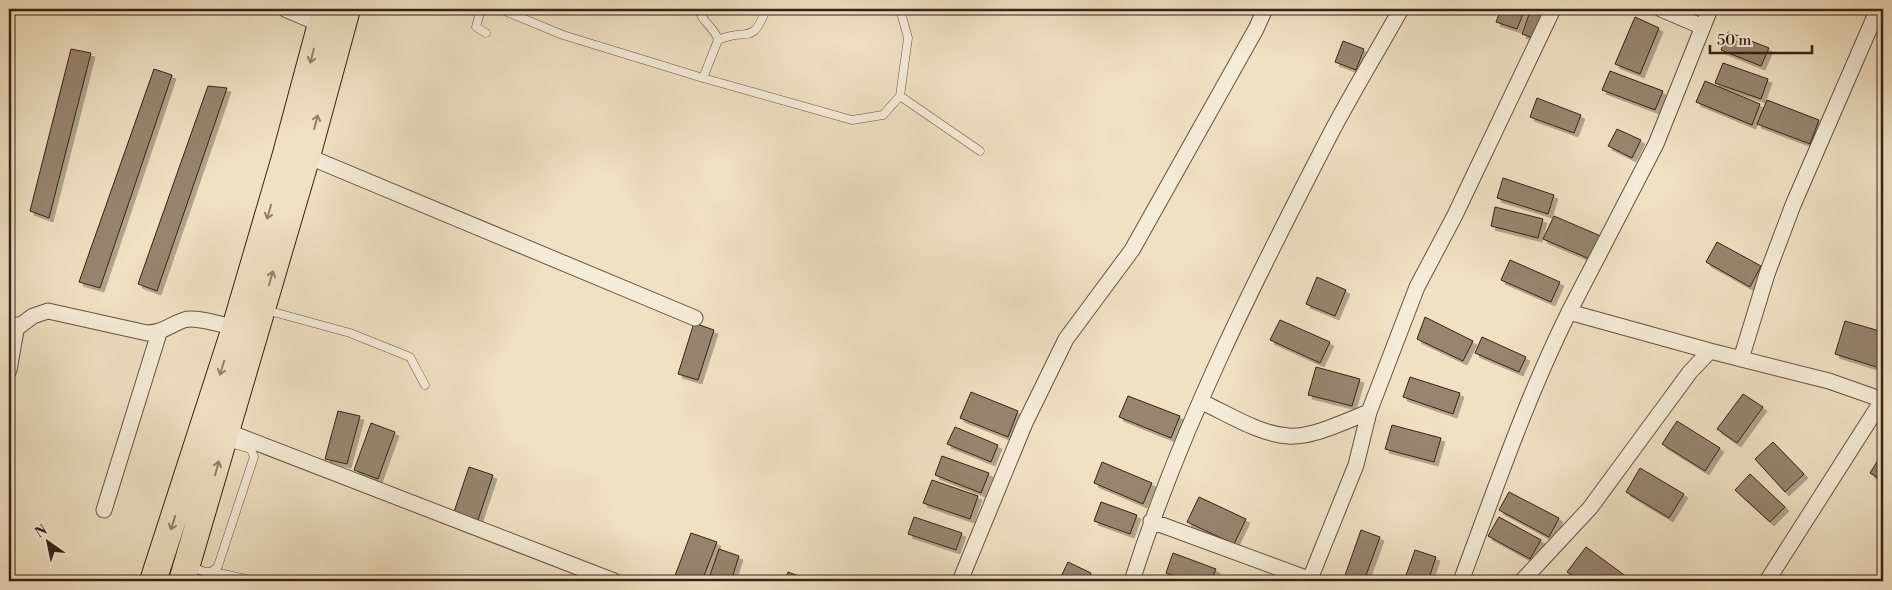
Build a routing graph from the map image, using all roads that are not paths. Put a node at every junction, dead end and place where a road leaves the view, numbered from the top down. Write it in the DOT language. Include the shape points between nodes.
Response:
graph roads {
  1 [pos="284,9"];
  2 [pos="347,9"];
  3 [pos="481,9"];
  4 [pos="500,9"];
  5 [pos="699,9"];
  6 [pos="766,9"];
  7 [pos="900,9"];
  8 [pos="1265,9"];
  9 [pos="1400,9"];
  10 [pos="1554,9"];
  11 [pos="1661,9"];
  12 [pos="1710,9"];
  13 [pos="1878,9"];
  14 [pos="322,16"];
  15 [pos="1703,27"];
  16 [pos="486,33"];
  17 [pos="718,40"];
  18 [pos="703,78"];
  19 [pos="900,96"];
  20 [pos="980,151"];
  21 [pos="307,156"];
  22 [pos="262,309"];
  23 [pos="1569,312"];
  24 [pos="695,318"];
  25 [pos="235,328"];
  26 [pos="13,330"];
  27 [pos="159,333"];
  28 [pos="1710,352"];
  29 [pos="1741,359"];
  30 [pos="9,370"];
  31 [pos="425,385"];
  32 [pos="1883,400"];
  33 [pos="1202,402"];
  34 [pos="1369,412"];
  35 [pos="225,436"];
  36 [pos="104,510"];
  37 [pos="1151,521"];
  38 [pos="198,573"];
  39 [pos="1289,578"];
  40 [pos="1312,580"];
  41 [pos="153,581"];
  42 [pos="256,581"];
  43 [pos="611,581"];
  44 [pos="960,581"];
  45 [pos="1132,581"];
  46 [pos="1461,581"];
  47 [pos="1522,581"];
  48 [pos="1767,581"];
  1 -- 14 [label="street"];
  21 -- 2 [label="highway, one-way"];
  3 -- 16 [label="lane" via="476,26"];
  4 -- 18 [label="lane" via="563,35"];
  5 -- 17 [label="lane"];
  6 -- 17 [label="lane" via="753,33"];
  7 -- 19 [label="lane" via="908,38"];
  8 -- 44 [label="street" via="1132,250 1066,339 1025,423"];
  9 -- 33 [label="street" via="1328,139"];
  10 -- 34 [label="street" via="1417,287"];
  11 -- 15 [label="street"];
  12 -- 15 [label="street"];
  13 -- 29 [label="street" via="1793,205 1767,274"];
  14 -- 25 [label="highway, one-way"];
  15 -- 23 [label="street" via="1656,144"];
  17 -- 18 [label="lane"];
  18 -- 19 [label="lane" via="852,120 883,115"];
  19 -- 20 [label="lane"];
  22 -- 21 [label="highway, one-way"];
  21 -- 24 [label="street"];
  22 -- 31 [label="lane" via="350,333 410,357"];
  22 -- 35 [label="highway"];
  23 -- 28 [label="street"];
  23 -- 46 [label="street" via="1527,403"];
  25 -- 27 [label="street" via="192,319"];
  25 -- 41 [label="highway, one-way"];
  26 -- 27 [label="street" via="33,316 48,311"];
  26 -- 30 [label="street"];
  27 -- 36 [label="street"];
  28 -- 29 [label="street"];
  28 -- 47 [label="street" via="1690,372 1590,508"];
  29 -- 32 [label="street"];
  32 -- 48 [label="street"];
  33 -- 34 [label="street" via="1274,434 1290,436 1325,429"];
  33 -- 37 [label="street"];
  34 -- 40 [label="street" via="1356,465"];
  38 -- 35 [label="highway, one-way"];
  35 -- 38 [label="lane" via="251,449 254,457 218,566"];
  35 -- 43 [label="street"];
  37 -- 39 [label="street"];
  37 -- 45 [label="street"];
  38 -- 42 [label="lane"];
  39 -- 40 [label="street"];
}
